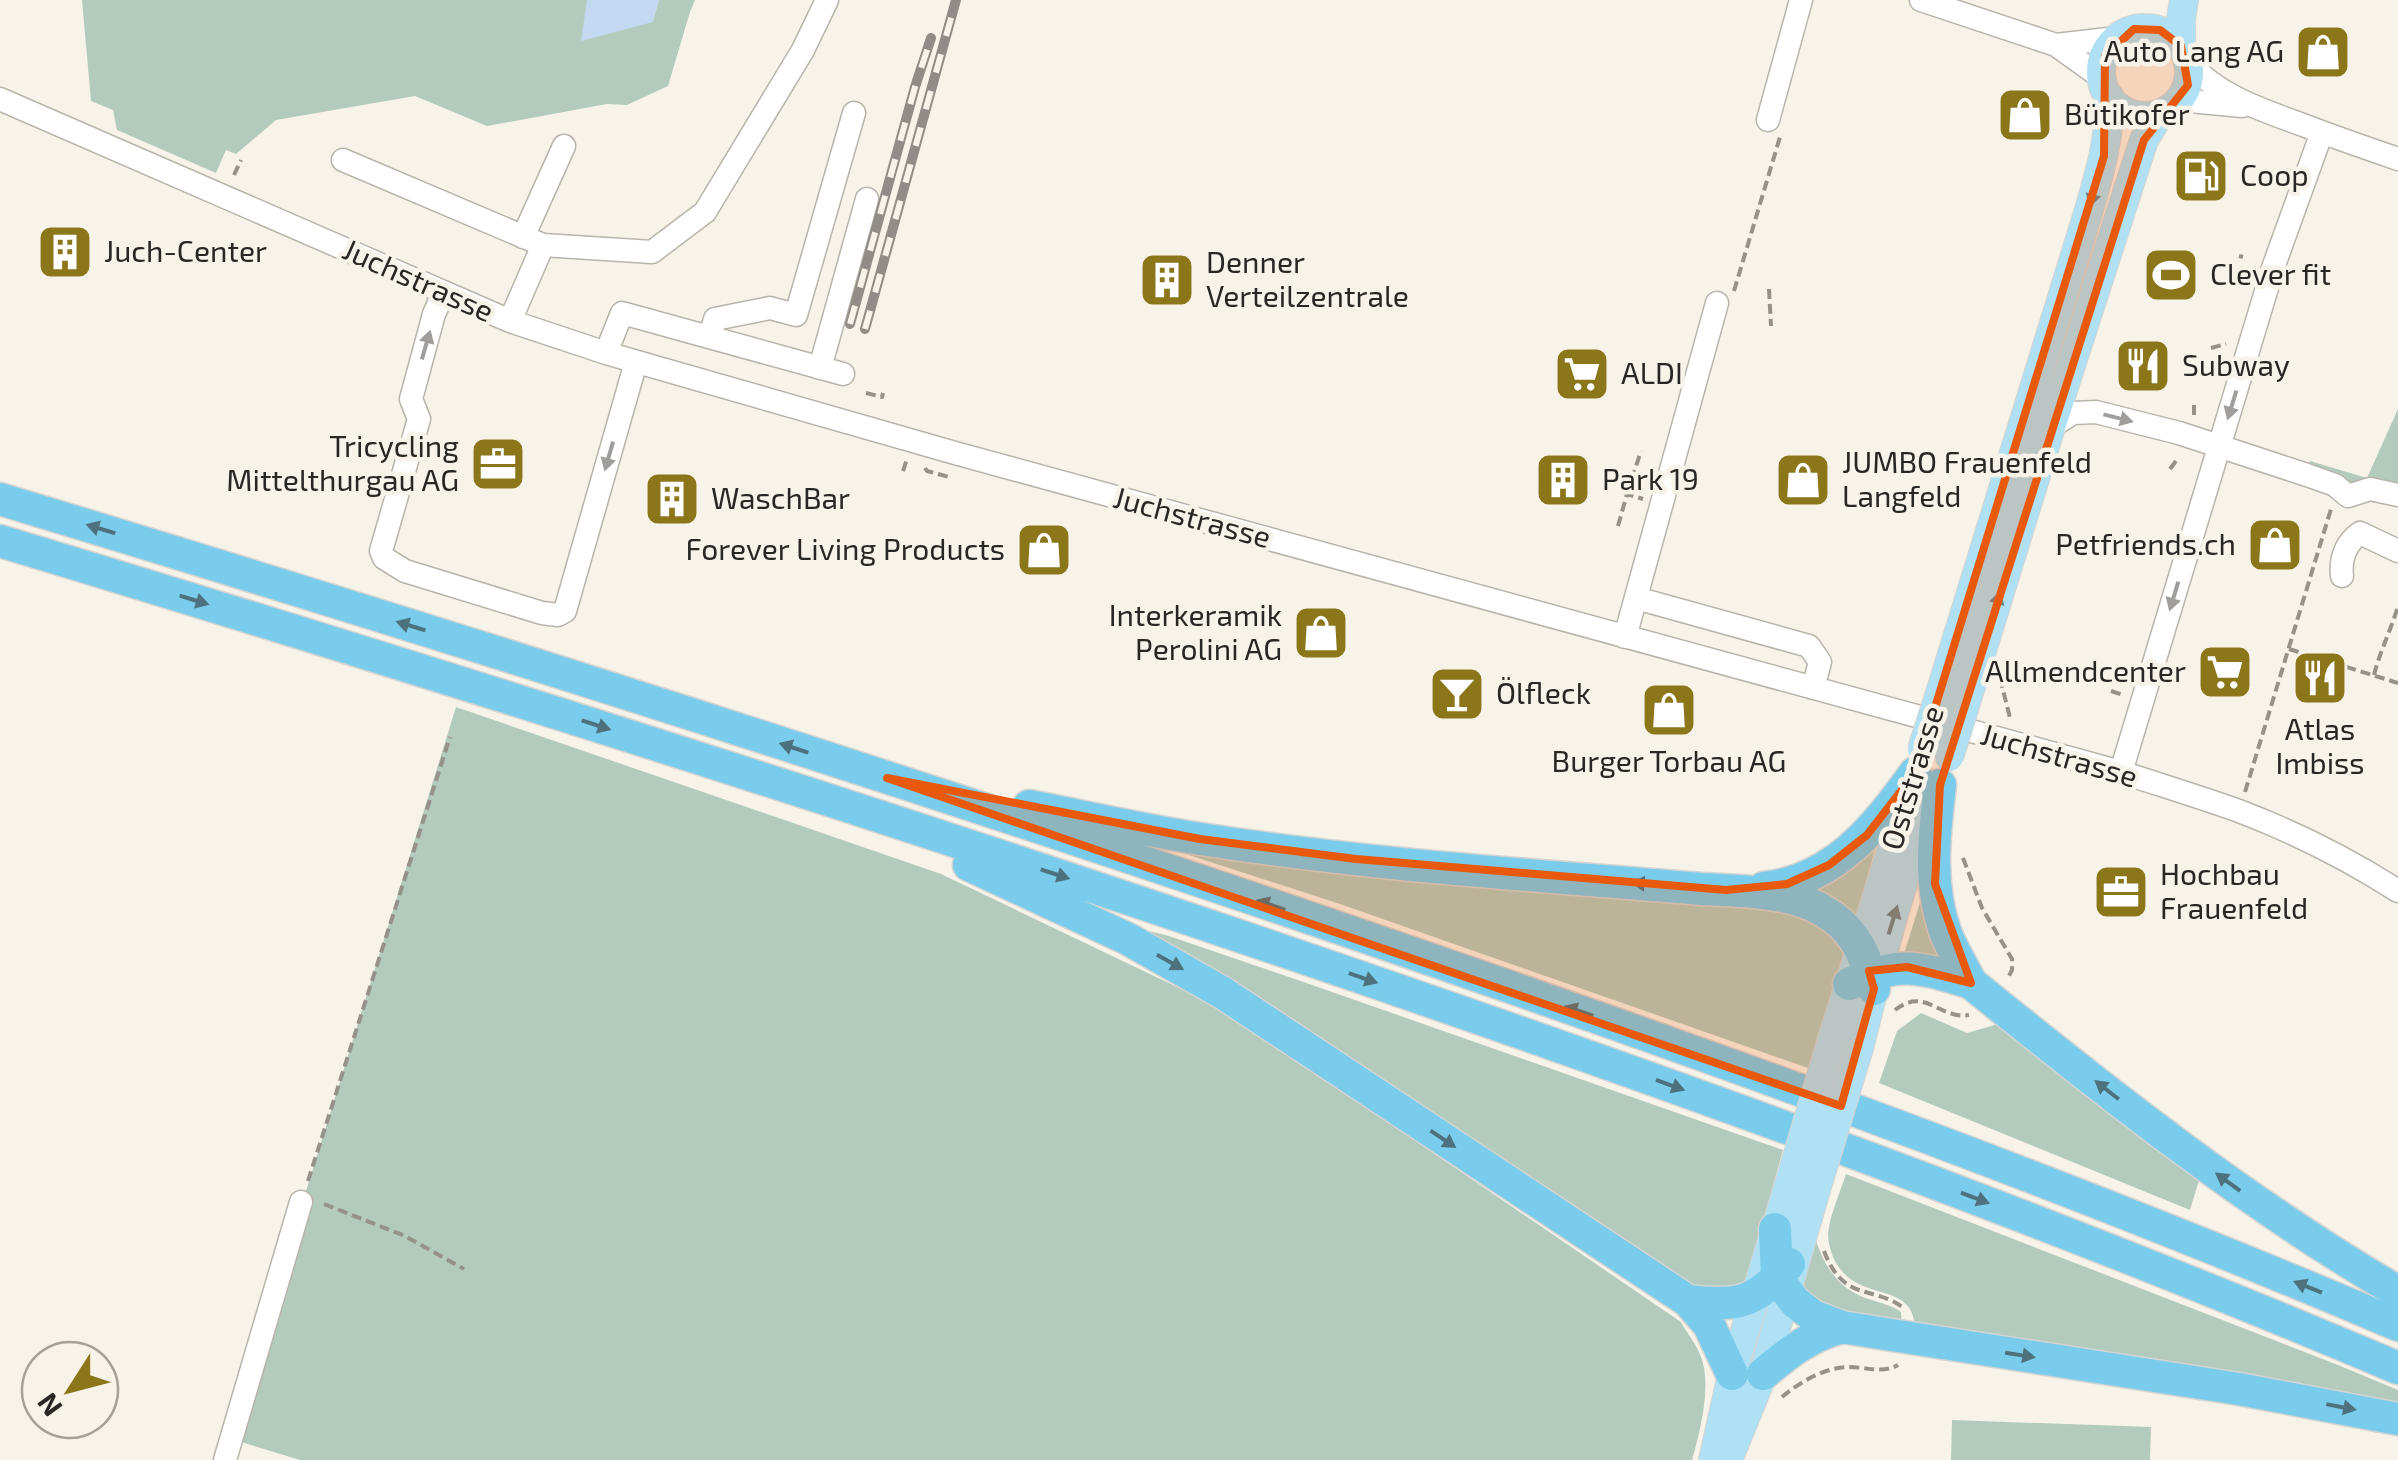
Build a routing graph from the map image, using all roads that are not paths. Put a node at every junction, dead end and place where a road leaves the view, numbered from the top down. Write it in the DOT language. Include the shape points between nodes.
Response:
graph roads {
  1 [pos="826,0"];
  2 [pos="1800,0"];
  3 [pos="1922,0"];
  4 [pos="2145,0"];
  5 [pos="2184,0"];
  6 [pos="2126,34"];
  7 [pos="2056,44"];
  8 [pos="2185,54"];
  9 [pos="2105,87"];
  10 [pos="0,99"];
  11 [pos="2256,108"];
  12 [pos="2168,109"];
  13 [pos="854,113"];
  14 [pos="1776,122"];
  15 [pos="2322,132"];
  16 [pos="564,146"];
  17 [pos="2398,159"];
  18 [pos="343,160"];
  19 [pos="867,199"];
  20 [pos="533,241"];
  21 [pos="444,292"];
  22 [pos="1725,299"];
  23 [pos="510,321"];
  24 [pos="710,337"];
  25 [pos="606,353"];
  26 [pos="636,362"];
  27 [pos="820,368"];
  28 [pos="843,374"];
  29 [pos="2051,426"];
  30 [pos="2187,436"];
  31 [pos="2220,446"];
  32 [pos="2398,495"];
  33 [pos="2204,497"];
  34 [pos="0,499"];
  35 [pos="2343,503"];
  36 [pos="2360,533"];
  37 [pos="0,541"];
  38 [pos="2398,551"];
  39 [pos="2342,576"];
  40 [pos="1636,598"];
  41 [pos="1626,637"];
  42 [pos="1813,688"];
  43 [pos="1954,694"];
  44 [pos="1932,766"];
  45 [pos="2121,772"];
  46 [pos="887,778"];
  47 [pos="829,801"];
  48 [pos="1744,890"];
  49 [pos="2398,891"];
  50 [pos="1867,973"];
  51 [pos="1971,999"];
  52 [pos="1800,1196"];
  53 [pos="301,1202"];
  54 [pos="1775,1228"];
  55 [pos="1779,1281"];
  56 [pos="2398,1292"];
  57 [pos="1688,1302"];
  58 [pos="2398,1325"];
  59 [pos="1842,1328"];
  60 [pos="2398,1368"];
  61 [pos="1748,1374"];
  62 [pos="2398,1419"];
  63 [pos="225,1460"];
  64 [pos="1713,1460"];
  65 [pos="1728,1460"];
  1 -- 20 [label="street" via="705,212 652,252"];
  2 -- 14 [label="street"];
  3 -- 7 [label="street"];
  4 -- 6 [label="main road"];
  5 -- 8 [label="main road"];
  6 -- 7 [label="street"];
  6 -- 8 [label="main road" via="2160,30"];
  6 -- 9 [label="main road" via="2104,56"];
  7 -- 9 [label="street"];
  8 -- 11 [label="street" via="2199,74"];
  8 -- 12 [label="main road" via="2188,85"];
  9 -- 12 [label="main road" via="2132,114"];
  9 -- 43 [label="main road, Oststrasse, one-way" via="2110,114 2104,156"];
  10 -- 21 [label="street, Juchstrasse"];
  11 -- 12 [label="street" via="2190,101"];
  11 -- 15 [label="street"];
  12 -- 29 [label="main road, Oststrasse" via="2144,140"];
  13 -- 24 [label="street" via="796,315 770,308 715,320"];
  15 -- 17 [label="street"];
  15 -- 31 [label="street, one-way"];
  16 -- 20 [label="street"];
  18 -- 20 [label="street"];
  19 -- 27 [label="street"];
  20 -- 23 [label="street"];
  21 -- 23 [label="street, Juchstrasse"];
  26 -- 21 [label="street, one-way" via="584,511 565,610 542,614 455,578 392,565 380,551 430,422 411,399"];
  22 -- 40 [label="street"];
  23 -- 25 [label="street, Juchstrasse"];
  24 -- 25 [label="street" via="622,313"];
  24 -- 27 [label="street"];
  25 -- 26 [label="street, Juchstrasse"];
  26 -- 41 [label="street, Juchstrasse"];
  27 -- 28 [label="street"];
  29 -- 30 [label="street, one-way" via="2074,412 2096,412"];
  43 -- 29 [label="main road, Oststrasse, one-way"];
  30 -- 31 [label="street"];
  30 -- 33 [label="street" via="2200,464"];
  31 -- 33 [label="street"];
  31 -- 35 [label="street" via="2335,485"];
  32 -- 35 [label="street" via="2370,489"];
  33 -- 45 [label="street, one-way"];
  46 -- 34 [label="highway, one-way"];
  35 -- 36 [label="street"];
  36 -- 38 [label="street"];
  36 -- 39 [label="street" via="2349,541"];
  37 -- 47 [label="highway, one-way"];
  40 -- 41 [label="street"];
  40 -- 42 [label="street" via="1809,646 1820,662"];
  41 -- 42 [label="street, Juchstrasse"];
  42 -- 45 [label="street, Juchstrasse"];
  43 -- 44 [label="main road, Oststrasse, bridge"];
  44 -- 48 [label="highway" via="1842,857 1787,884"];
  44 -- 50 [label="main road, Oststrasse" via="1919,834"];
  44 -- 51 [label="highway" via="1939,910"];
  45 -- 49 [label="street, Juchstrasse" via="2240,811"];
  48 -- 46 [label="highway, one-way" via="1263,848"];
  58 -- 46 [label="highway, one-way" via="2148,1222 1707,1057"];
  47 -- 57 [label="highway, one-way" via="1179,967"];
  47 -- 60 [label="highway, one-way" via="1682,1090 2052,1228"];
  48 -- 50 [label="highway" via="1817,907 1842,924"];
  50 -- 51 [label="highway" via="1920,969"];
  50 -- 52 [label="main road, Oststrasse, bridge" via="1859,1048"];
  50 -- 52 [label="main road, Oststrasse, bridge" via="1832,1039"];
  56 -- 51 [label="highway, one-way" via="2246,1196"];
  52 -- 54 [label="main road, Oststrasse"];
  52 -- 55 [label="main road, Oststrasse"];
  53 -- 63 [label="street"];
  54 -- 55 [label="highway"];
  55 -- 57 [label="highway" via="1741,1301"];
  55 -- 59 [label="highway" via="1803,1309"];
  55 -- 61 [label="main road, Oststrasse"];
  57 -- 61 [label="highway"];
  59 -- 61 [label="highway"];
  59 -- 62 [label="highway, one-way"];
  61 -- 64 [label="main road, Oststrasse"];
  61 -- 65 [label="main road, Oststrasse"];
}
